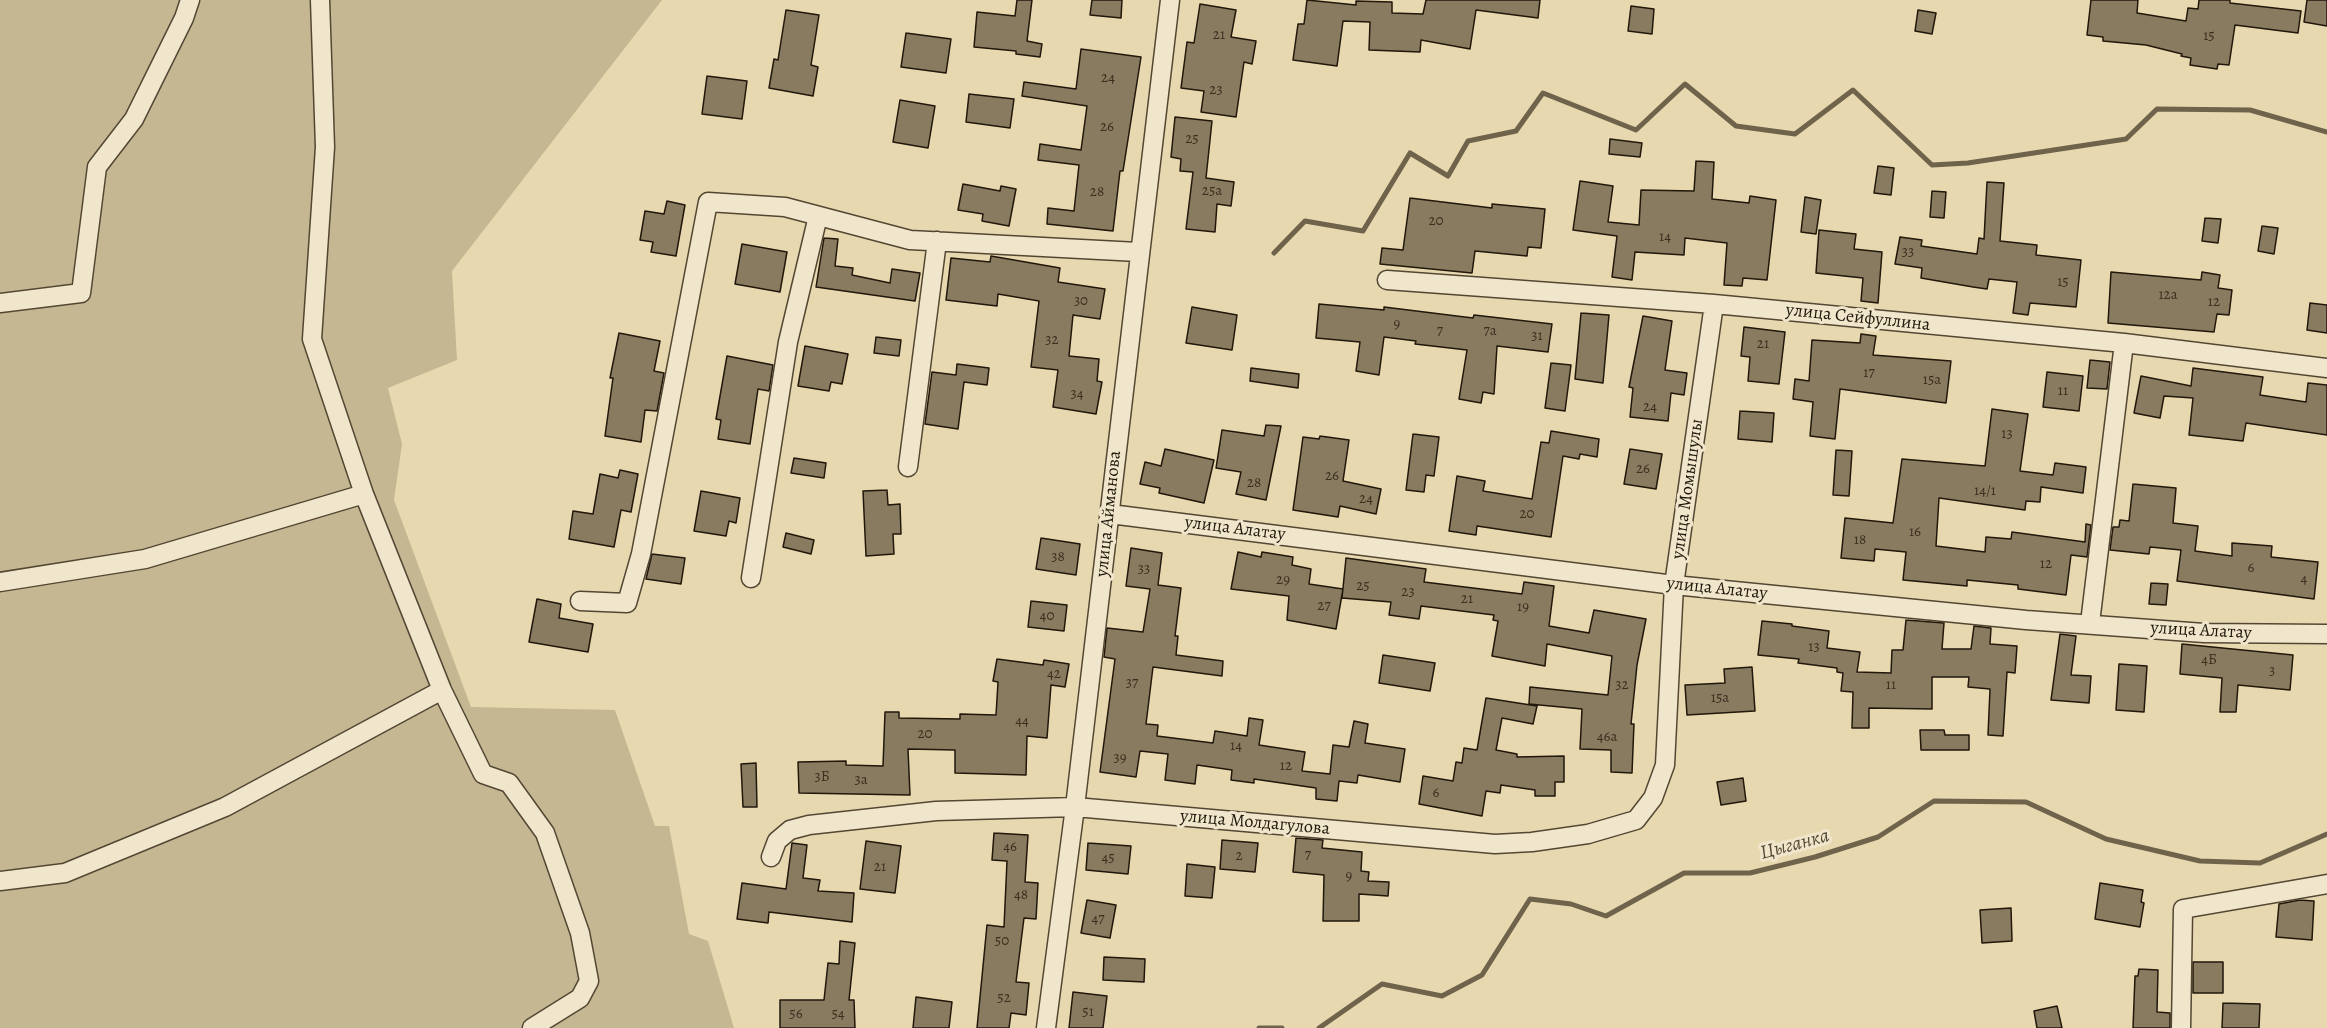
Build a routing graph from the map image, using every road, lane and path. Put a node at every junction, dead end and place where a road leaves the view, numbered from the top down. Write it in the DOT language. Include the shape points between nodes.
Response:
graph roads {
  1 [pos="190,0"];
  2 [pos="320,0"];
  3 [pos="1170,0"];
  4 [pos="818,216"];
  5 [pos="937,241"];
  6 [pos="1138,252"];
  7 [pos="1387,280"];
  8 [pos="0,303"];
  9 [pos="1714,304"];
  10 [pos="2124,344"];
  11 [pos="2327,368"];
  12 [pos="908,467"];
  13 [pos="364,494"];
  14 [pos="1110,513"];
  15 [pos="751,578"];
  16 [pos="0,582"];
  17 [pos="1674,585"];
  18 [pos="580,601"];
  19 [pos="2090,623"];
  20 [pos="2327,634"];
  21 [pos="442,690"];
  22 [pos="1670,710"];
  23 [pos="1075,807"];
  24 [pos="771,857"];
  25 [pos="0,881"];
  26 [pos="2327,884"];
  27 [pos="532,1028"];
  28 [pos="1046,1028"];
  29 [pos="2181,1028"];
  1 -- 8 [label="street" via="134,119 97,167 81,293"];
  2 -- 13 [label="street" via="325,147 312,339"];
  3 -- 6 [label="street, улица Айманова"];
  4 -- 5 [label="street" via="910,240"];
  4 -- 15 [label="street" via="788,342"];
  4 -- 18 [label="street" via="785,207 708,202 641,554 627,603"];
  5 -- 6 [label="street"];
  5 -- 12 [label="street"];
  6 -- 14 [label="street, улица Айманова"];
  7 -- 9 [label="street, улица Сейфуллина"];
  9 -- 10 [label="street, улица Сейфуллина"];
  9 -- 17 [label="street, улица Момышулы"];
  10 -- 11 [label="street, улица Сейфуллина"];
  10 -- 19 [label="street"];
  13 -- 16 [label="street" via="145,559"];
  13 -- 21 [label="street"];
  14 -- 17 [label="street, улица Алатау"];
  14 -- 23 [label="street, улица Айманова"];
  17 -- 19 [label="street, улица Алатау"];
  17 -- 22 [label="street, улица Момышулы"];
  19 -- 20 [label="street, улица Алатау" via="2204,633"];
  21 -- 25 [label="street" via="225,807 64,873"];
  21 -- 27 [label="street" via="483,774 509,783 545,833 580,933 589,981 580,998"];
  22 -- 23 [label="street, улица Молдагулова" via="1665,765 1653,798 1636,820 1588,834 1495,844"];
  23 -- 24 [label="street, улица Молдагулова" via="936,812 809,825 790,830 777,841"];
  23 -- 28 [label="street, улица Айманова"];
  26 -- 29 [label="street" via="2183,909"];
}
